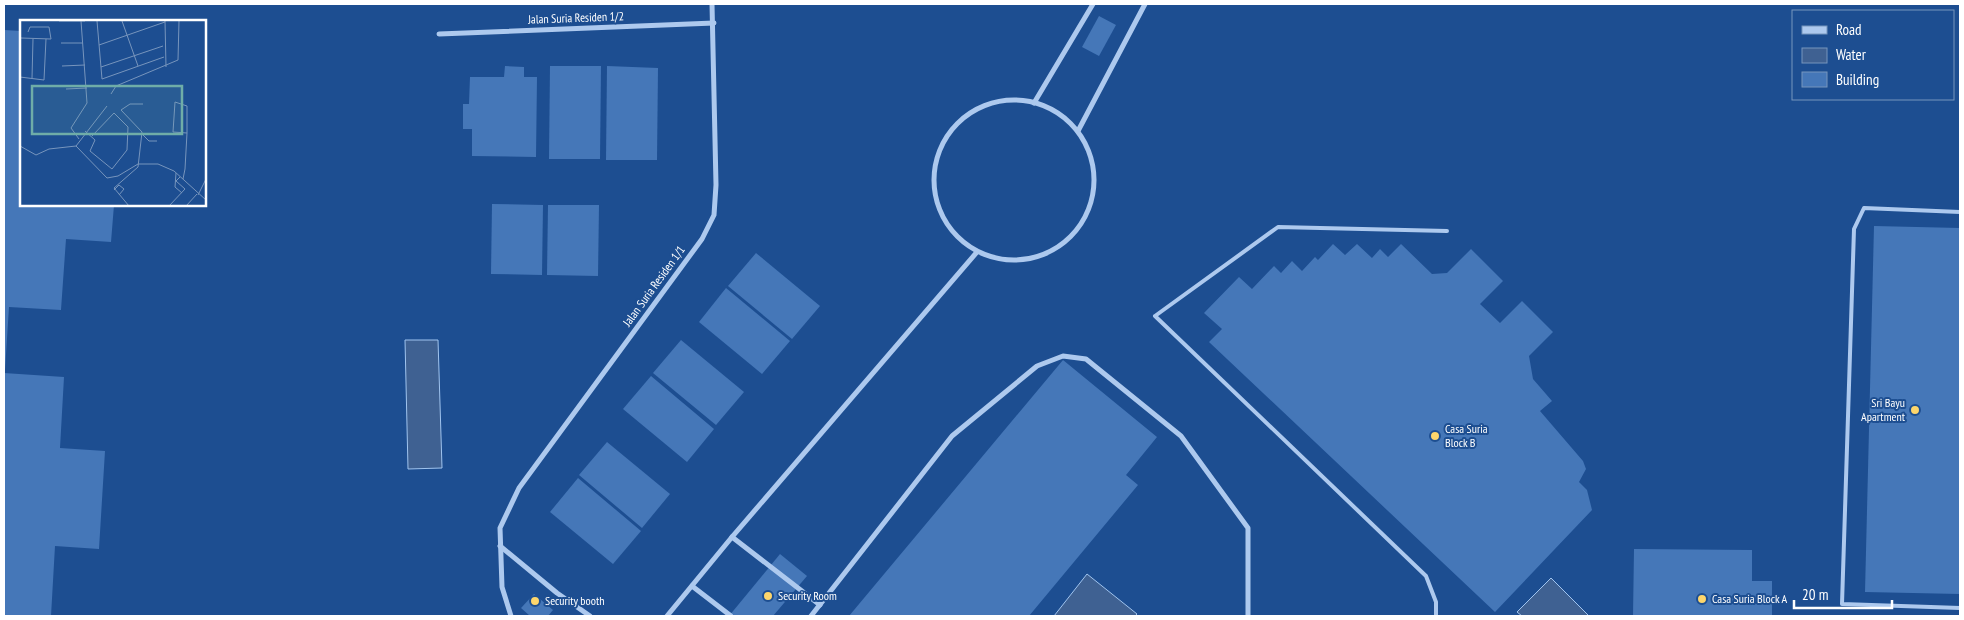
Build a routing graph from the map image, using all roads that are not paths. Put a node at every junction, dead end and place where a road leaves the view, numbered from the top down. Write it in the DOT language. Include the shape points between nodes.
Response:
graph roads {
  1 [pos="712,4"];
  2 [pos="1093,4"];
  3 [pos="1145,4"];
  4 [pos="714,23"];
  5 [pos="439,34"];
  6 [pos="1034,103"];
  7 [pos="1078,131"];
  8 [pos="1960,212"];
  9 [pos="1447,231"];
  10 [pos="978,252"];
  11 [pos="732,537"];
  12 [pos="499,546"];
  13 [pos="692,586"];
  14 [pos="820,605"];
  15 [pos="1960,608"];
  16 [pos="511,616"];
  17 [pos="590,616"];
  18 [pos="667,616"];
  19 [pos="731,616"];
  20 [pos="811,616"];
  21 [pos="1248,616"];
  22 [pos="1436,616"];
  1 -- 4 [label="street, Jalan Suria Residen 1/1"];
  2 -- 6 [label="street"];
  3 -- 7 [label="street"];
  4 -- 5 [label="street, Jalan Suria Residen 1/2"];
  4 -- 12 [label="street, Jalan Suria Residen 1/1" via="714,216 702,239 519,488 500,528"];
  6 -- 7 [label="street" via="1058,113"];
  6 -- 10 [label="street" via="1008,100 983,107 961,120 944,140 936,165 935,190 942,215 956,236"];
  7 -- 10 [label="street" via="1091,155 1095,182 1090,208 1076,232 1056,249 1030,259 1003,260"];
  8 -- 15 [label="lane" via="1864,208 1854,229 1842,604"];
  9 -- 22 [label="lane" via="1278,227 1155,316 1426,576 1436,602"];
  10 -- 11 [label="street"];
  11 -- 13 [label="street"];
  11 -- 14 [label="street"];
  12 -- 16 [label="street, Jalan Suria Residen 1/1" via="502,587"];
  12 -- 17 [label="street"];
  13 -- 18 [label="street"];
  13 -- 19 [label="street"];
  14 -- 20 [label="street"];
  14 -- 21 [label="street" via="952,436 1037,366 1063,356 1086,358 1181,436 1248,528"];
}
